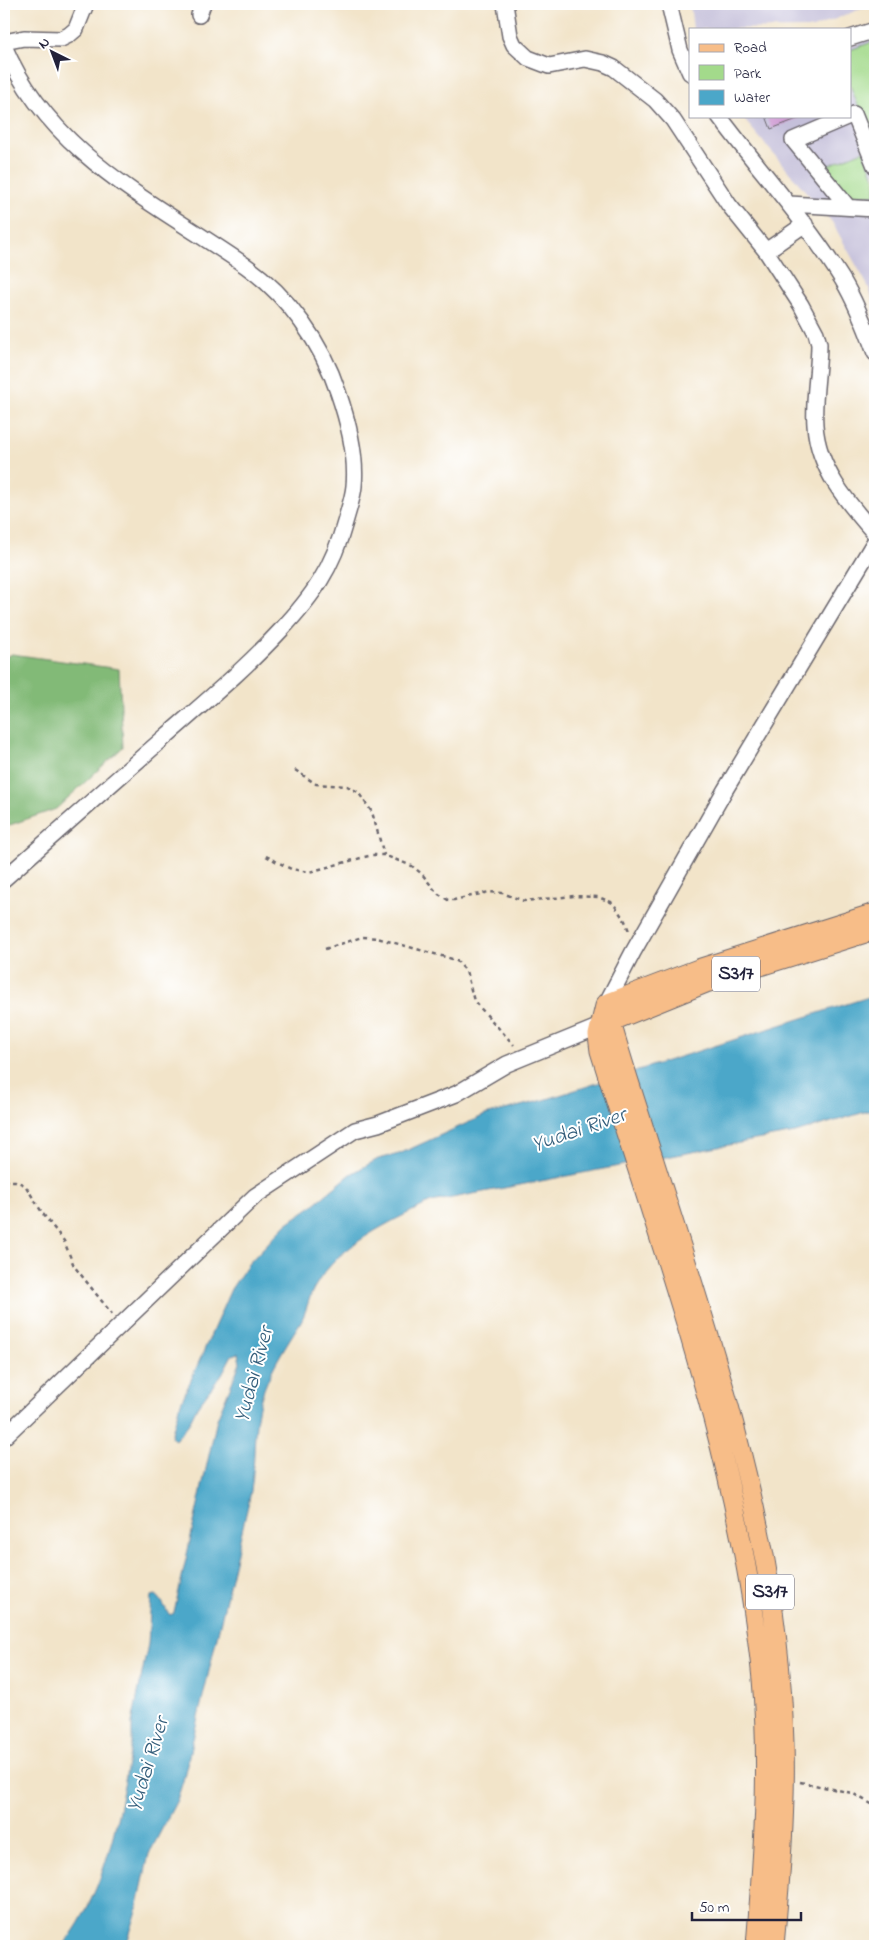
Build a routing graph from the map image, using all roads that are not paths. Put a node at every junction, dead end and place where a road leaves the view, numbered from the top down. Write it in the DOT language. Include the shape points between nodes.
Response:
graph roads {
  1 [pos="86,4"];
  2 [pos="505,4"];
  3 [pos="669,4"];
  4 [pos="875,30"];
  5 [pos="852,37"];
  6 [pos="4,42"];
  7 [pos="4,46"];
  8 [pos="689,71"];
  9 [pos="852,115"];
  10 [pos="721,118"];
  11 [pos="845,118"];
  12 [pos="875,166"];
  13 [pos="789,204"];
  14 [pos="848,207"];
  15 [pos="875,208"];
  16 [pos="805,224"];
  17 [pos="766,251"];
  18 [pos="875,353"];
  19 [pos="875,534"];
  20 [pos="875,541"];
  21 [pos="4,879"];
  22 [pos="875,913"];
  23 [pos="875,930"];
  24 [pos="605,1017"];
  25 [pos="609,1048"];
  26 [pos="4,1437"];
  27 [pos="756,1946"];
  28 [pos="774,1946"];
  1 -- 6 [label="street" via="76,29 69,35"];
  2 -- 17 [label="street" via="510,36 514,45 528,58 549,66 596,60 614,68 655,100 673,120 729,205"];
  3 -- 8 [label="street" via="680,50"];
  4 -- 5 [label="street"];
  7 -- 21 [label="street" via="36,104 64,136 104,171 264,280 284,300 309,332 336,383 354,466 354,486 344,527 328,566 293,616 231,680"];
  9 -- 12 [label="street"];
  10 -- 13 [label="street"];
  11 -- 14 [label="street" via="794,140"];
  13 -- 14 [label="street"];
  13 -- 16 [label="street"];
  14 -- 15 [label="street"];
  16 -- 17 [label="street"];
  16 -- 18 [label="street" via="843,280"];
  17 -- 19 [label="street" via="801,305 820,344 815,425 821,456 845,500"];
  20 -- 24 [label="street" via="635,948"];
  22 -- 24 [label="main road, S317" via="701,968"];
  23 -- 24 [label="main road, S317"];
  24 -- 25 [label="main road" via="598,1035"];
  24 -- 26 [label="street" via="507,1064 456,1094 356,1130 255,1196"];
  25 -- 27 [label="main road, S317" via="708,1403 738,1521 754,1610 766,1744"];
  25 -- 28 [label="main road, S317" via="682,1249 724,1388 761,1538 772,1608 784,1743"];
}
